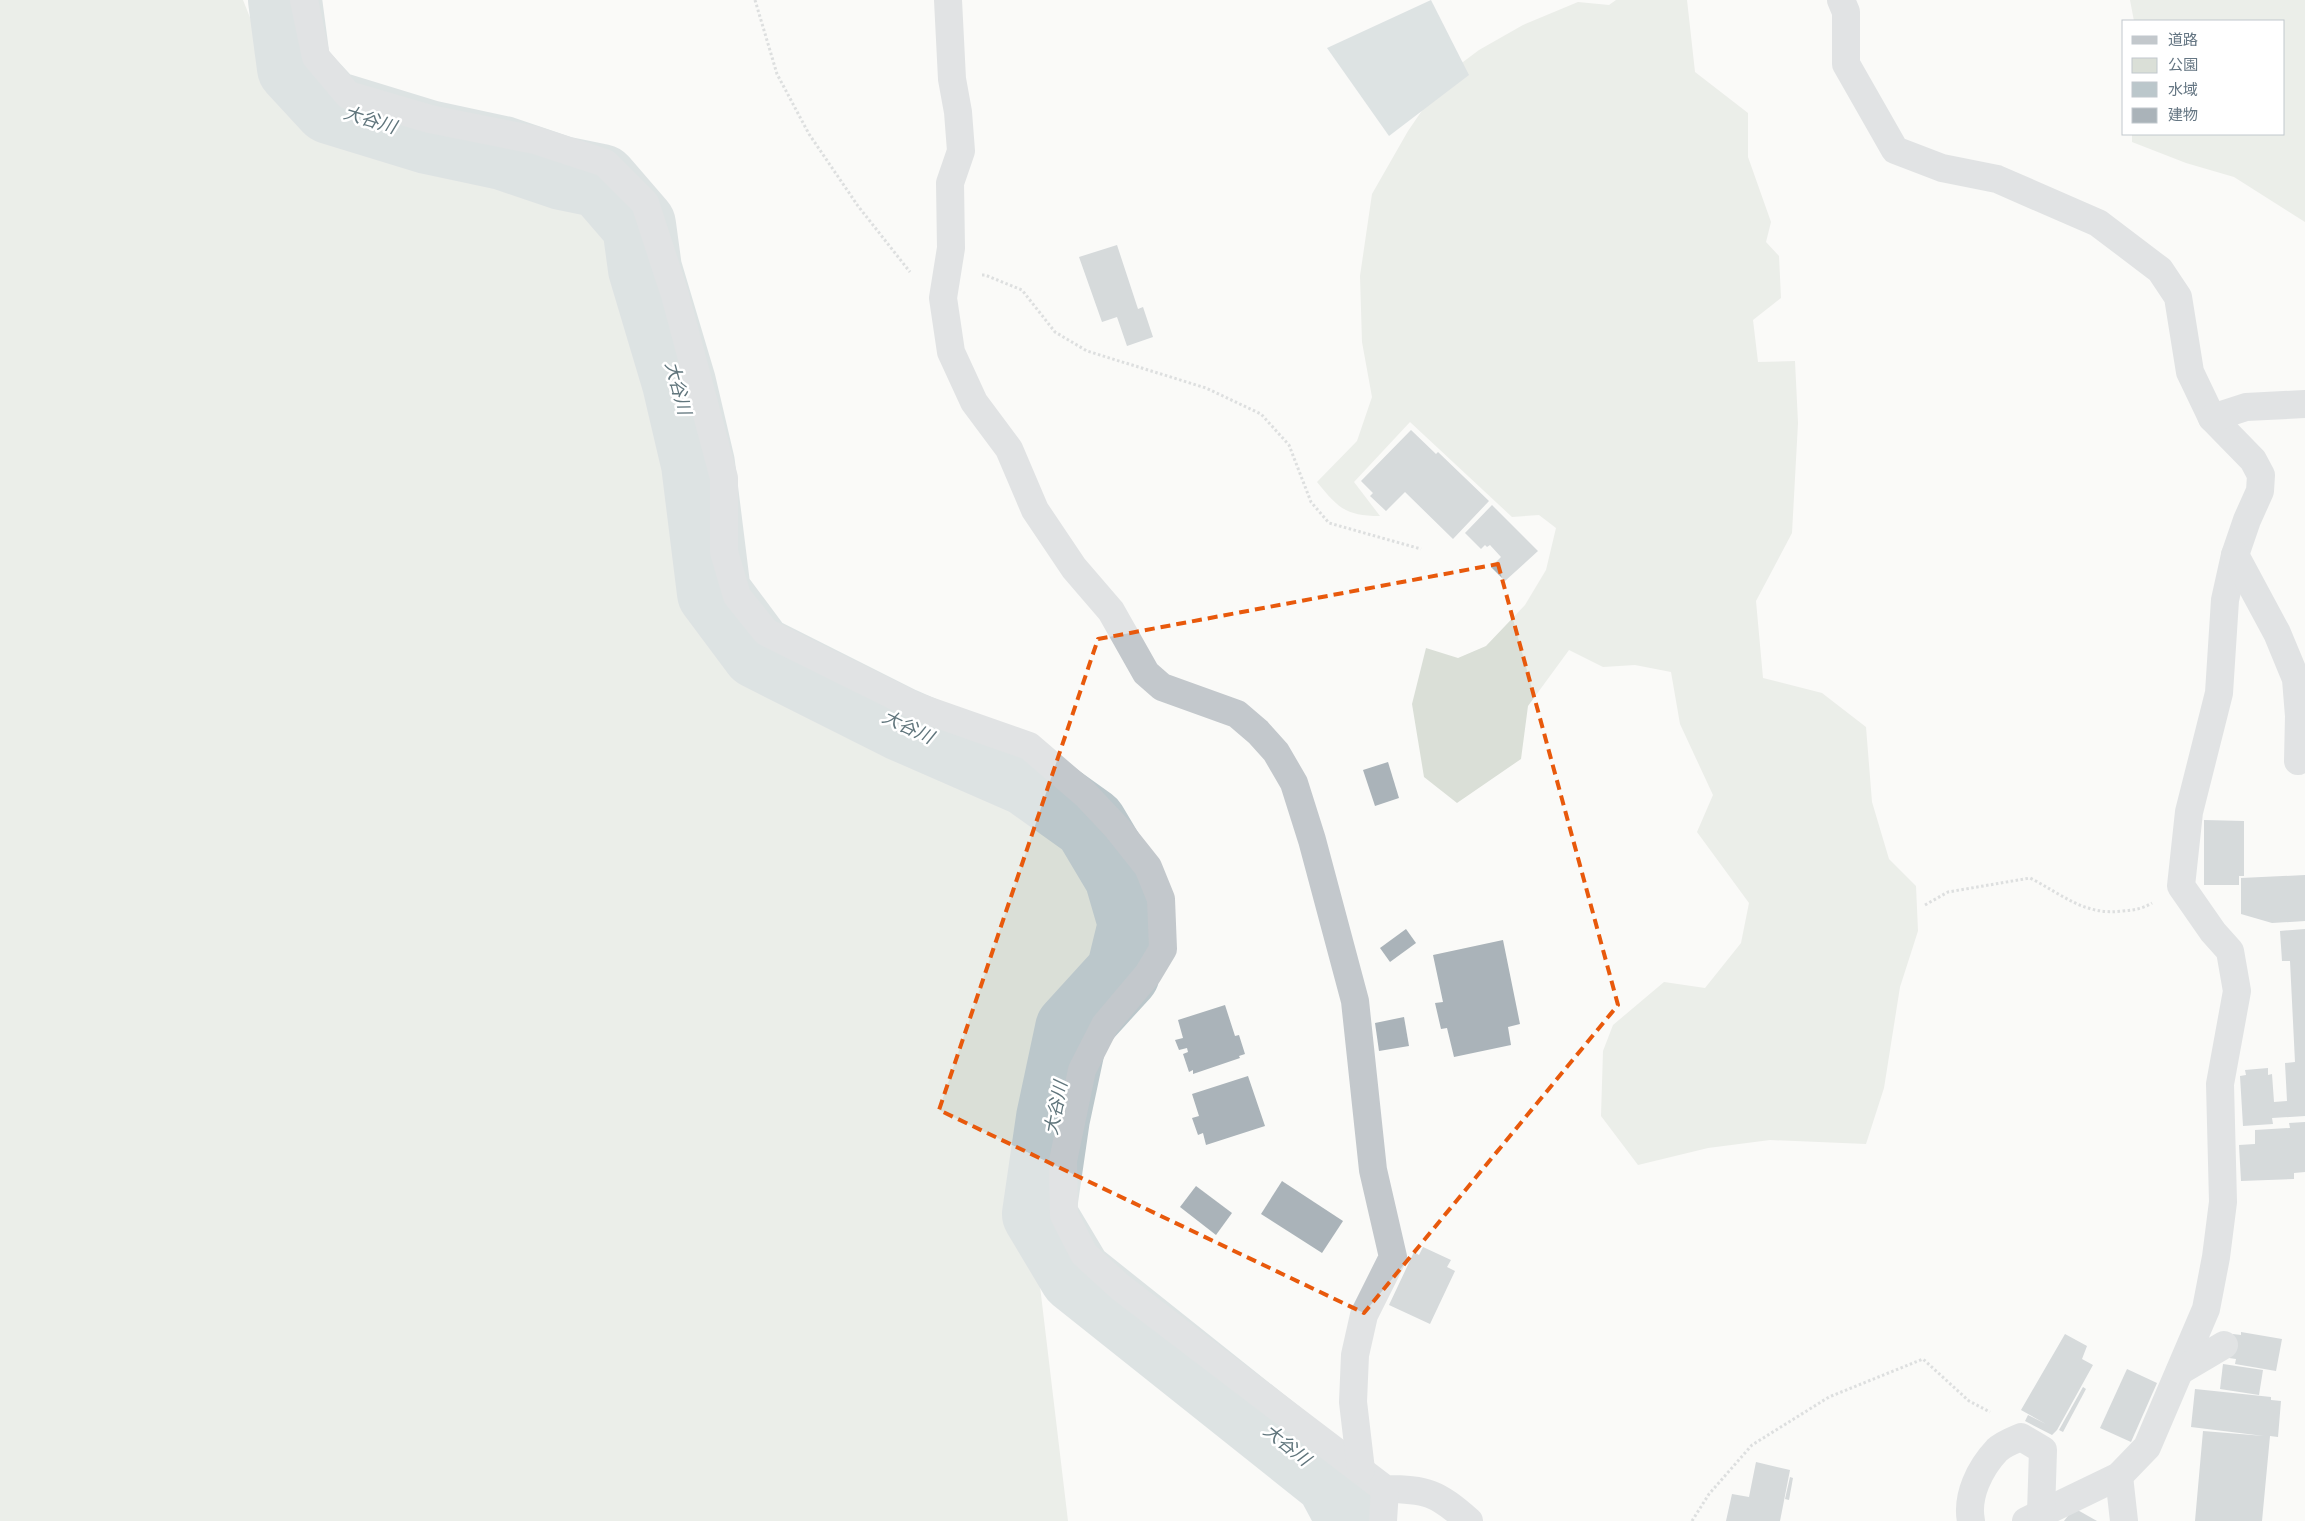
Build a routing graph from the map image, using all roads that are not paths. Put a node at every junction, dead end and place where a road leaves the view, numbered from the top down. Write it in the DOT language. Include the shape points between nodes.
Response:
graph roads {
  1 [pos="304,0"];
  2 [pos="948,0"];
  3 [pos="1841,0"];
  4 [pos="2305,404"];
  5 [pos="2212,418"];
  6 [pos="2235,555"];
  7 [pos="2298,761"];
  8 [pos="2224,1345"];
  9 [pos="2180,1370"];
  10 [pos="1361,1470"];
  11 [pos="2119,1476"];
  12 [pos="1385,1488"];
  13 [pos="2034,1517"];
  14 [pos="1383,1521"];
  15 [pos="1469,1521"];
  16 [pos="1971,1521"];
  17 [pos="2124,1521"];
  1 -- 10 [label="street" via="316,57 348,95 430,119 535,140 605,163 645,203 675,295 724,478 724,552 736,596 766,632 915,706 1029,746 1085,794 1148,867 1161,898 1163,949 1148,974 1105,1025 1082,1070 1063,1161 1064,1215 1084,1254 1120,1287"];
  2 -- 10 [label="street" via="952,79 961,151 950,183 951,248 943,298 951,352 974,402 1009,449 1035,510 1074,568 1111,610 1146,673 1162,688 1237,714 1276,752 1294,782 1355,1002 1373,1170 1393,1257 1364,1315 1355,1355 1353,1402"];
  3 -- 5 [label="street" via="1846,12 1846,64 1895,150 1942,168 1998,179 2098,223 2160,270 2178,298 2190,372"];
  4 -- 5 [label="street" via="2246,406"];
  5 -- 6 [label="street" via="2253,460 2261,475 2260,491"];
  6 -- 7 [label="street" via="2277,633 2296,679 2300,716"];
  6 -- 9 [label="street" via="2225,600 2219,693 2189,812 2180,886 2230,951 2237,991 2220,1084 2223,1202 2216,1257 2206,1309"];
  8 -- 9 [label="street"];
  9 -- 11 [label="street" via="2147,1447"];
  10 -- 12 [label="street"];
  11 -- 13 [label="street"];
  11 -- 17 [label="street"];
  12 -- 14 [label="street"];
  12 -- 15 [label="street" via="1417,1489 1446,1501"];
  13 -- 16 [label="street" via="2043,1450 2021,1437 1998,1449 1977,1479 1968,1509"];
}
